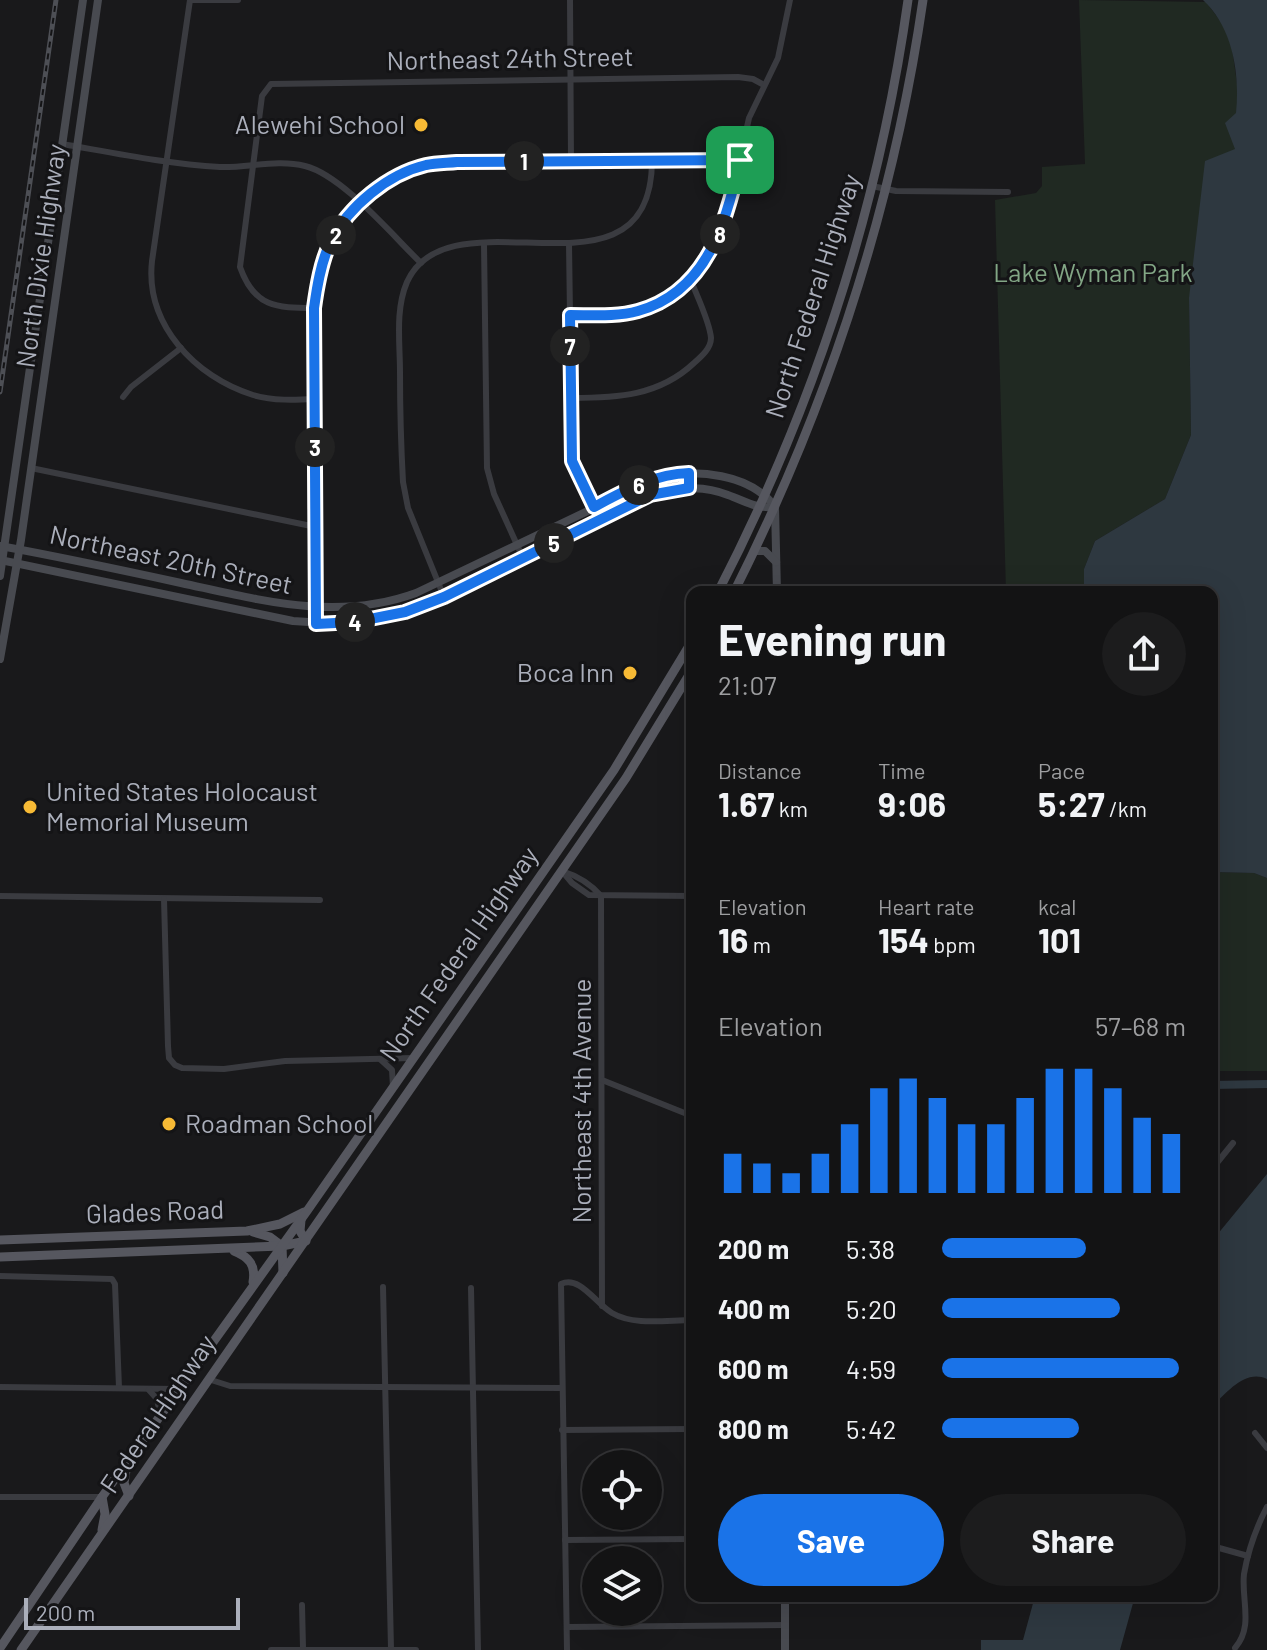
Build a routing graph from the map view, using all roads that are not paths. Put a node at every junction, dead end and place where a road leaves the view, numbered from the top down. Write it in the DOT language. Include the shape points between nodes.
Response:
graph roads {
  1 [pos="83,0"];
  2 [pos="98,0"];
  3 [pos="190,0"];
  4 [pos="238,0"];
  5 [pos="570,0"];
  6 [pos="790,0"];
  7 [pos="908,0"];
  8 [pos="923,0"];
  9 [pos="570,79"];
  10 [pos="764,85"];
  11 [pos="62,144"];
  12 [pos="77,146"];
  13 [pos="167,160"];
  14 [pos="652,160"];
  15 [pos="740,160"];
  16 [pos="571,161"];
  17 [pos="252,165"];
  18 [pos="872,186"];
  19 [pos="886,190"];
  20 [pos="1008,192"];
  21 [pos="360,204"];
  22 [pos="865,214"];
  23 [pos="875,232"];
  24 [pos="569,243"];
  25 [pos="484,244"];
  26 [pos="421,263"];
  27 [pos="690,278"];
  28 [pos="314,308"];
  29 [pos="570,315"];
  30 [pos="35,334"];
  31 [pos="50,336"];
  32 [pos="181,348"];
  33 [pos="123,397"];
  34 [pos="571,398"];
  35 [pos="315,399"];
  36 [pos="31,468"];
  37 [pos="689,473"];
  38 [pos="689,488"];
  39 [pos="766,494"];
  40 [pos="594,507"];
  41 [pos="775,507"];
  42 [pos="759,509"];
  43 [pos="600,520"];
  44 [pos="316,527"];
  45 [pos="517,544"];
  46 [pos="2,546"];
  47 [pos="19,549"];
  48 [pos="755,551"];
  49 [pos="523,558"];
  50 [pos="1,560"];
  51 [pos="776,562"];
  52 [pos="17,563"];
  53 [pos="134,573"];
  54 [pos="0,576"];
  55 [pos="439,582"];
  56 [pos="721,586"];
  57 [pos="737,586"];
  58 [pos="777,586"];
  59 [pos="132,589"];
  60 [pos="444,597"];
  61 [pos="317,609"];
  62 [pos="316,624"];
  63 [pos="686,651"];
  64 [pos="0,659"];
  65 [pos="686,680"];
  66 [pos="666,686"];
  67 [pos="668,712"];
  68 [pos="614,770"];
  69 [pos="626,778"];
  70 [pos="563,843"];
  71 [pos="549,864"];
  72 [pos="562,871"];
  73 [pos="547,891"];
  74 [pos="0,896"];
  75 [pos="601,896"];
  76 [pos="686,896"];
  77 [pos="164,899"];
  78 [pos="320,900"];
  79 [pos="414,1058"];
  80 [pos="381,1060"];
  81 [pos="402,1075"];
  82 [pos="602,1080"];
  83 [pos="393,1087"];
  84 [pos="406,1094"];
  85 [pos="686,1114"];
  86 [pos="1233,1143"];
  87 [pos="1218,1162"];
  88 [pos="333,1204"];
  89 [pos="304,1215"];
  90 [pos="247,1231"];
  91 [pos="0,1240"];
  92 [pos="306,1241"];
  93 [pos="282,1246"];
  94 [pos="232,1250"];
  95 [pos="0,1257"];
  96 [pos="283,1273"];
  97 [pos="0,1276"];
  98 [pos="253,1285"];
  99 [pos="383,1287"];
  100 [pos="471,1288"];
  101 [pos="602,1306"];
  102 [pos="686,1320"];
  103 [pos="208,1379"];
  104 [pos="0,1387"];
  105 [pos="119,1388"];
  106 [pos="146,1388"];
  107 [pos="385,1388"];
  108 [pos="473,1388"];
  109 [pos="561,1388"];
  110 [pos="178,1389"];
  111 [pos="160,1414"];
  112 [pos="686,1429"];
  113 [pos="562,1430"];
  114 [pos="1255,1433"];
  115 [pos="1267,1448"];
  116 [pos="128,1460"];
  117 [pos="129,1496"];
  118 [pos="0,1497"];
  119 [pos="74,1497"];
  120 [pos="102,1497"];
  121 [pos="1267,1507"];
  122 [pos="88,1517"];
  123 [pos="100,1537"];
  124 [pos="686,1539"];
  125 [pos="565,1540"];
  126 [pos="1218,1548"];
  127 [pos="1248,1556"];
  128 [pos="785,1602"];
  129 [pos="302,1605"];
  130 [pos="785,1625"];
  131 [pos="567,1627"];
  132 [pos="0,1648"];
  133 [pos="303,1648"];
  134 [pos="391,1649"];
  135 [pos="1234,1649"];
  136 [pos="21,1650"];
  137 [pos="272,1650"];
  138 [pos="416,1650"];
  139 [pos="478,1650"];
  140 [pos="567,1650"];
  141 [pos="785,1650"];
  1 -- 11 [label="street, North Dixie Highway"];
  2 -- 12 [label="street, North Dixie Highway"];
  3 -- 4 [label="street"];
  3 -- 13 [label="street"];
  5 -- 9 [label="street"];
  6 -- 10 [label="street" via="778,58"];
  7 -- 18 [label="main road, North Federal Highway"];
  8 -- 19 [label="main road, North Federal Highway"];
  9 -- 10 [label="street, Northeast 24th Street" via="738,77"];
  9 -- 16 [label="street"];
  9 -- 17 [label="street, Northeast 24th Street" via="278,82 262,96"];
  10 -- 15 [label="street" via="749,118"];
  11 -- 12 [label="street"];
  11 -- 30 [label="street, North Dixie Highway"];
  12 -- 13 [label="street"];
  12 -- 31 [label="street, North Dixie Highway"];
  13 -- 17 [label="street" via="216,167"];
  13 -- 32 [label="street" via="150,282 159,314"];
  14 -- 15 [label="street"];
  14 -- 16 [label="street"];
  14 -- 24 [label="street" via="649,192 630,222 600,240"];
  15 -- 27 [label="street" via="724,224"];
  16 -- 21 [label="street" via="425,166 377,189"];
  17 -- 21 [label="street" via="305,166 337,182"];
  17 -- 28 [label="street" via="240,255 244,278 270,304"];
  18 -- 19 [label="street"];
  18 -- 22 [label="main road, North Federal Highway"];
  19 -- 20 [label="street"];
  19 -- 23 [label="main road, North Federal Highway"];
  21 -- 26 [label="street"];
  21 -- 28 [label="street" via="331,241"];
  22 -- 23 [label="main road"];
  22 -- 39 [label="main road, North Federal Highway" via="813,377"];
  23 -- 41 [label="main road, North Federal Highway" via="835,358"];
  24 -- 25 [label="street"];
  24 -- 29 [label="street"];
  25 -- 26 [label="street" via="451,246"];
  25 -- 45 [label="street" via="487,468"];
  26 -- 55 [label="street" via="409,279 399,317 403,482 408,508"];
  27 -- 29 [label="street" via="665,299 638,311"];
  27 -- 34 [label="street" via="710,333 709,347 700,358 651,390 623,397"];
  28 -- 35 [label="street"];
  29 -- 34 [label="street"];
  30 -- 31 [label="street"];
  30 -- 46 [label="street, North Dixie Highway"];
  31 -- 36 [label="street, North Dixie Highway"];
  32 -- 33 [label="street"];
  32 -- 35 [label="street" via="204,371 245,392 270,399"];
  34 -- 40 [label="street" via="572,461"];
  35 -- 44 [label="street"];
  36 -- 44 [label="street"];
  36 -- 47 [label="street, North Dixie Highway"];
  37 -- 38 [label="street"];
  37 -- 39 [label="street, Northeast 20th Street" via="724,477"];
  37 -- 40 [label="street, Northeast 20th Street" via="647,481"];
  38 -- 42 [label="street, Northeast 20th Street" via="718,491"];
  38 -- 43 [label="street, Northeast 20th Street" via="650,495"];
  39 -- 41 [label="street"];
  39 -- 42 [label="main road, North Federal Highway"];
  40 -- 43 [label="street"];
  40 -- 45 [label="street, Northeast 20th Street"];
  41 -- 42 [label="street"];
  41 -- 48 [label="main road, North Federal Highway"];
  41 -- 51 [label="street"];
  42 -- 56 [label="main road, North Federal Highway"];
  43 -- 49 [label="street, Northeast 20th Street"];
  44 -- 61 [label="street"];
  45 -- 49 [label="street"];
  45 -- 55 [label="street, Northeast 20th Street"];
  46 -- 47 [label="street, Northeast 20th Street"];
  46 -- 50 [label="street, North Dixie Highway"];
  47 -- 52 [label="street, North Dixie Highway"];
  47 -- 53 [label="street, Northeast 20th Street"];
  48 -- 51 [label="street" via="765,551"];
  48 -- 57 [label="main road, North Federal Highway"];
  49 -- 60 [label="street, Northeast 20th Street"];
  50 -- 52 [label="street, Northeast 20th Street"];
  50 -- 54 [label="street, North Dixie Highway"];
  51 -- 58 [label="street"];
  52 -- 59 [label="street, Northeast 20th Street"];
  52 -- 64 [label="street, North Dixie Highway"];
  53 -- 59 [label="street"];
  53 -- 61 [label="street, Northeast 20th Street"];
  55 -- 60 [label="street"];
  55 -- 61 [label="street, Northeast 20th Street" via="379,605"];
  59 -- 62 [label="street, Northeast 20th Street"];
  60 -- 62 [label="street, Northeast 20th Street" via="382,619"];
  61 -- 62 [label="street"];
  63 -- 66 [label="main road, North Federal Highway"];
  65 -- 67 [label="main road, North Federal Highway"];
  66 -- 67 [label="main road"];
  66 -- 68 [label="main road, North Federal Highway"];
  67 -- 69 [label="main road, North Federal Highway"];
  68 -- 69 [label="street"];
  68 -- 70 [label="main road, North Federal Highway"];
  69 -- 72 [label="main road, North Federal Highway"];
  70 -- 71 [label="main road, North Federal Highway"];
  70 -- 72 [label="main road"];
  71 -- 73 [label="main road"];
  71 -- 79 [label="main road, North Federal Highway"];
  72 -- 73 [label="main road, North Federal Highway"];
  72 -- 75 [label="street" via="589,895"];
  73 -- 84 [label="main road, North Federal Highway"];
  74 -- 77 [label="street"];
  75 -- 76 [label="street"];
  75 -- 82 [label="street, Northeast 4th Avenue"];
  77 -- 78 [label="street"];
  77 -- 80 [label="street" via="168,1046 175,1065 208,1069"];
  79 -- 80 [label="street"];
  79 -- 81 [label="main road, North Federal Highway"];
  80 -- 83 [label="street" via="392,1070"];
  81 -- 83 [label="main road, North Federal Highway"];
  81 -- 84 [label="main road"];
  82 -- 85 [label="street"];
  82 -- 101 [label="street, Northeast 4th Avenue"];
  83 -- 89 [label="main road, North Federal Highway"];
  84 -- 88 [label="main road, North Federal Highway"];
  86 -- 87 [label="street"];
  88 -- 92 [label="main road, Federal Highway"];
  89 -- 90 [label="main road, Glades Road"];
  89 -- 92 [label="main road" via="300,1231"];
  89 -- 93 [label="main road, North Federal Highway"];
  90 -- 91 [label="main road, Glades Road"];
  90 -- 93 [label="main road"];
  92 -- 93 [label="main road, Glades Road"];
  92 -- 96 [label="main road, Federal Highway"];
  93 -- 94 [label="main road, Glades Road"];
  93 -- 96 [label="main road"];
  93 -- 98 [label="main road, North Federal Highway"];
  94 -- 95 [label="main road, Glades Road"];
  94 -- 98 [label="main road" via="251,1262"];
  96 -- 103 [label="main road, Federal Highway"];
  97 -- 105 [label="street" via="112,1279"];
  98 -- 110 [label="main road, Federal Highway"];
  99 -- 107 [label="street"];
  100 -- 108 [label="street"];
  101 -- 102 [label="street" via="633,1320"];
  101 -- 109 [label="street" via="576,1284 565,1281 559,1290"];
  103 -- 107 [label="street" via="230,1386"];
  103 -- 117 [label="main road, Federal Highway"];
  104 -- 105 [label="street"];
  105 -- 106 [label="street"];
  106 -- 110 [label="street"];
  106 -- 111 [label="street" via="155,1396"];
  107 -- 108 [label="street"];
  107 -- 134 [label="street"];
  108 -- 109 [label="street"];
  108 -- 139 [label="street"];
  109 -- 113 [label="street"];
  110 -- 111 [label="main road, Federal Highway"];
  111 -- 116 [label="main road, Federal Highway"];
  112 -- 113 [label="street"];
  113 -- 125 [label="street"];
  114 -- 115 [label="street"];
  116 -- 117 [label="main road" via="124,1483"];
  116 -- 120 [label="main road, Federal Highway"];
  117 -- 123 [label="main road, Federal Highway"];
  118 -- 119 [label="street"];
  119 -- 120 [label="street"];
  119 -- 122 [label="street"];
  120 -- 122 [label="main road, Federal Highway"];
  120 -- 123 [label="main road"];
  121 -- 127 [label="street"];
  122 -- 132 [label="main road, Federal Highway"];
  123 -- 136 [label="main road, Federal Highway"];
  124 -- 125 [label="street"];
  125 -- 131 [label="street"];
  126 -- 127 [label="street"];
  127 -- 135 [label="street" via="1246,1627"];
  128 -- 130 [label="street"];
  129 -- 133 [label="street"];
  130 -- 131 [label="street"];
  130 -- 141 [label="street"];
  131 -- 140 [label="street"];
  133 -- 134 [label="street"];
  133 -- 137 [label="street"];
  134 -- 138 [label="street"];
}
